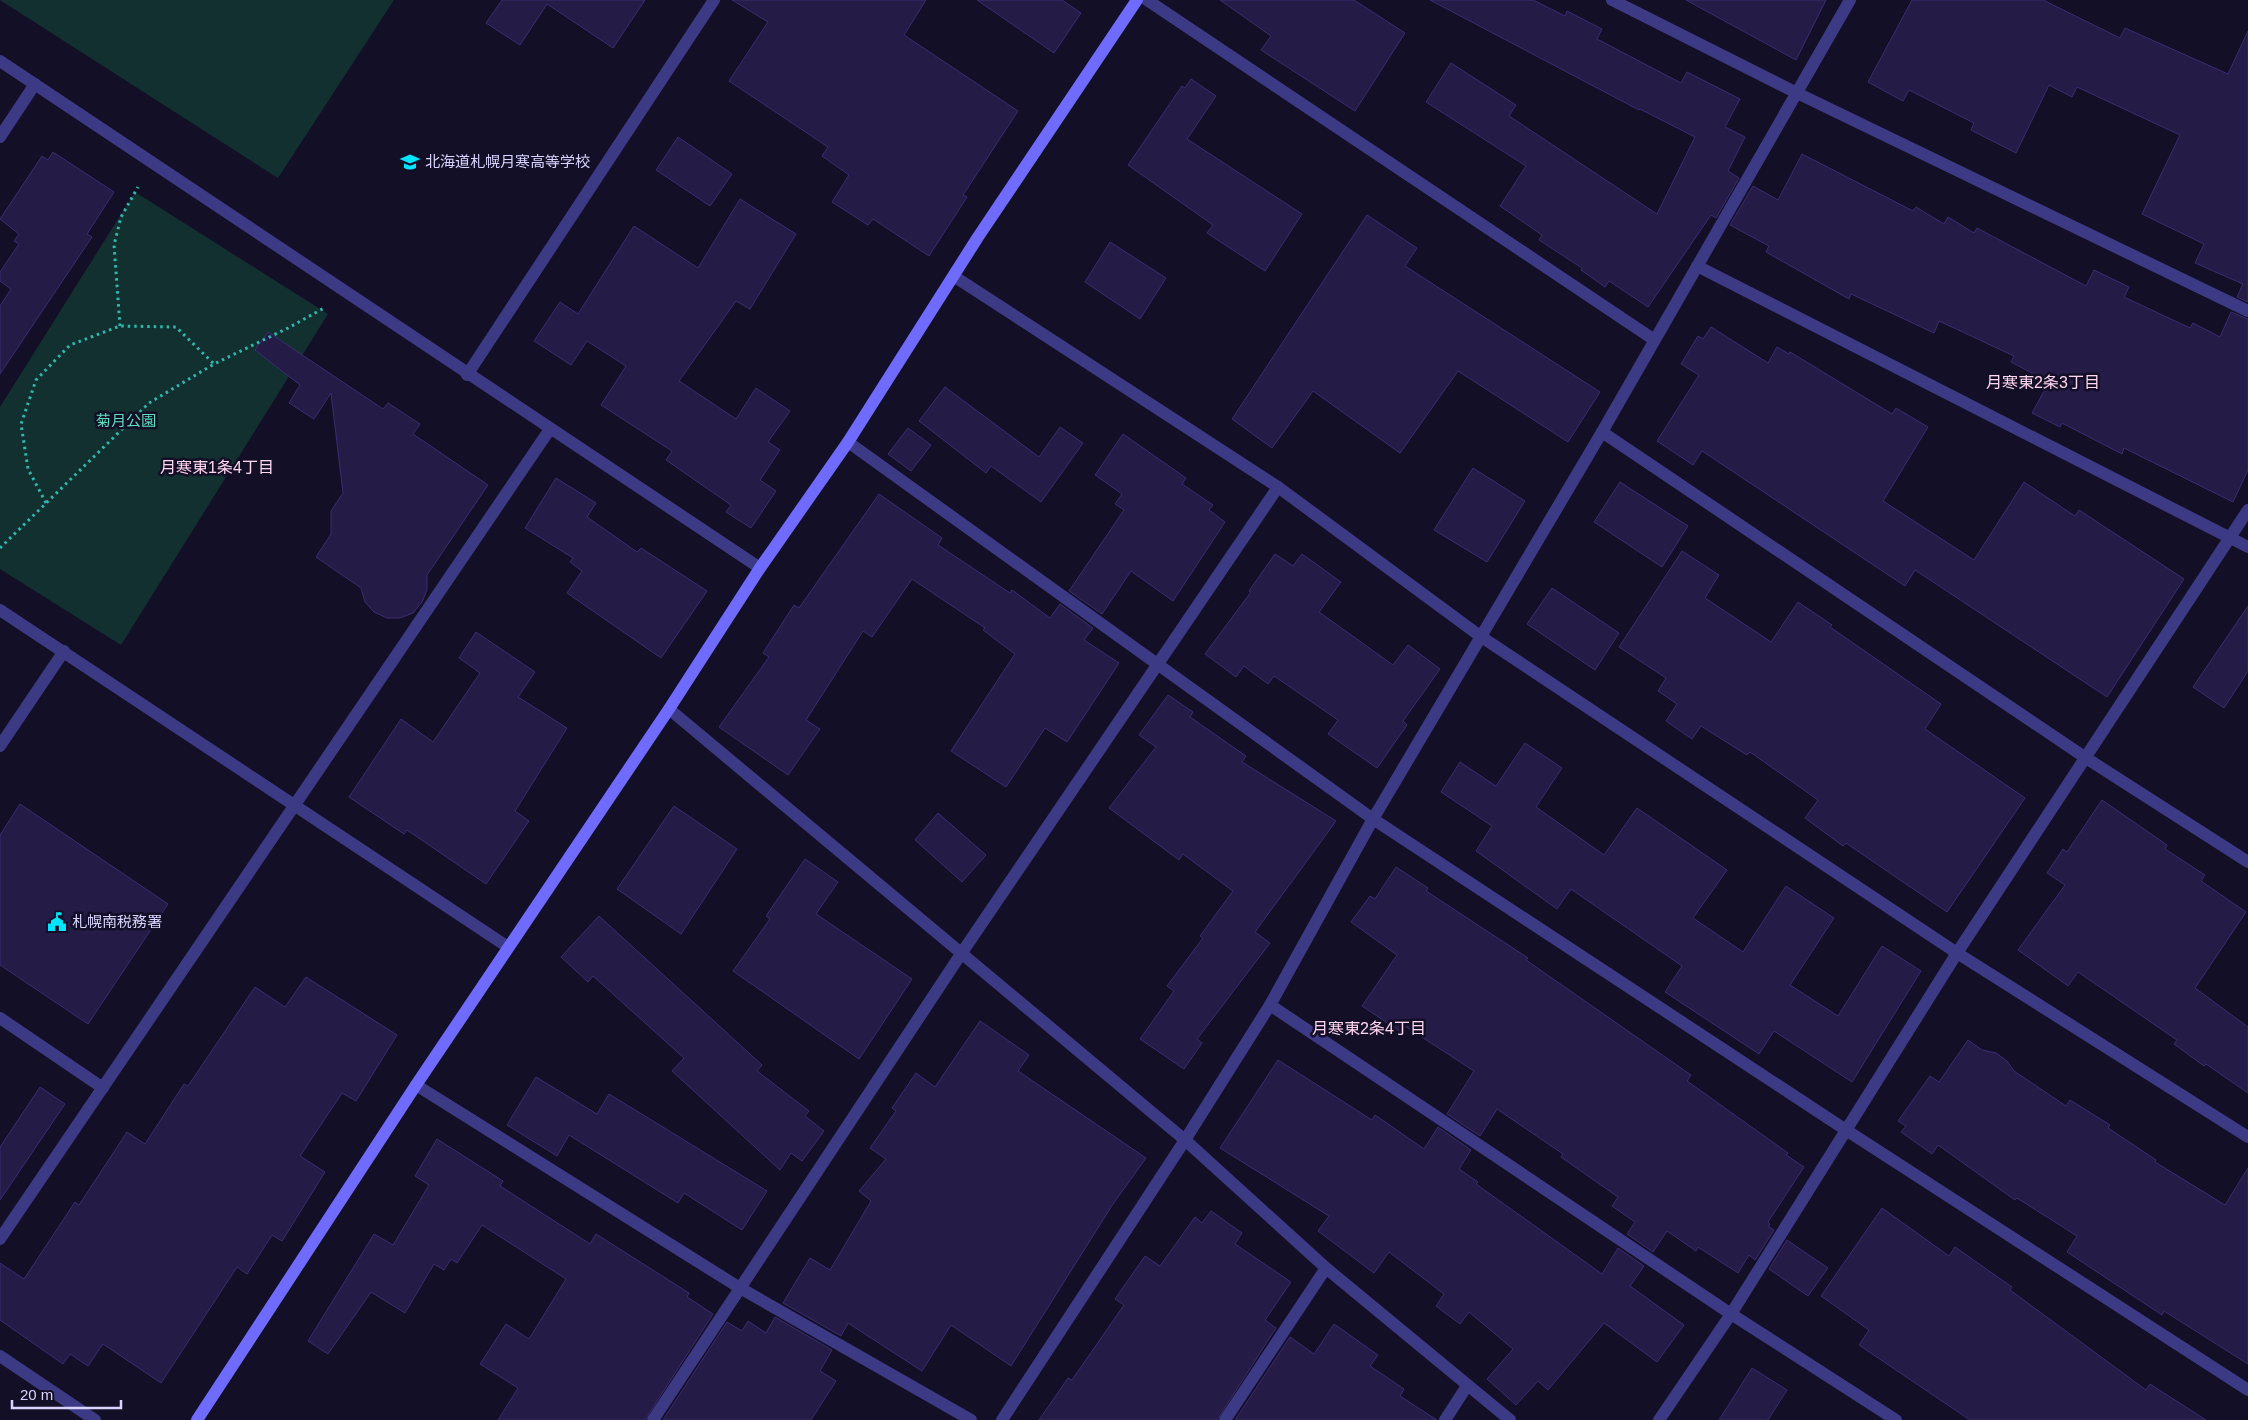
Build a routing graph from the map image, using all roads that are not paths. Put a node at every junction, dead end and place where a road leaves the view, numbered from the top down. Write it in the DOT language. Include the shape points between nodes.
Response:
graph roads {
  1 [pos="714,0"];
  2 [pos="1137,0"];
  3 [pos="1147,0"];
  4 [pos="1612,0"];
  5 [pos="1850,0"];
  6 [pos="0,61"];
  7 [pos="35,84"];
  8 [pos="1797,93"];
  9 [pos="0,137"];
  10 [pos="1698,266"];
  11 [pos="955,277"];
  12 [pos="2248,311"];
  13 [pos="1653,339"];
  14 [pos="467,375"];
  15 [pos="550,429"];
  16 [pos="1602,432"];
  17 [pos="848,442"];
  18 [pos="1278,487"];
  19 [pos="2248,510"];
  20 [pos="2230,538"];
  21 [pos="2248,547"];
  22 [pos="760,568"];
  23 [pos="0,610"];
  24 [pos="1480,636"];
  25 [pos="64,650"];
  26 [pos="1157,663"];
  27 [pos="670,709"];
  28 [pos="0,746"];
  29 [pos="2086,758"];
  30 [pos="296,804"];
  31 [pos="1373,819"];
  32 [pos="2248,862"];
  33 [pos="508,948"];
  34 [pos="1958,953"];
  35 [pos="961,954"];
  36 [pos="1270,1005"];
  37 [pos="0,1018"];
  38 [pos="416,1085"];
  39 [pos="103,1088"];
  40 [pos="1846,1130"];
  41 [pos="2248,1137"];
  42 [pos="1185,1140"];
  43 [pos="0,1239"];
  44 [pos="1326,1268"];
  45 [pos="740,1288"];
  46 [pos="1731,1314"];
  47 [pos="0,1356"];
  48 [pos="1467,1386"];
  49 [pos="2248,1390"];
  50 [pos="94,1420"];
  51 [pos="197,1420"];
  52 [pos="653,1420"];
  53 [pos="971,1420"];
  54 [pos="1002,1420"];
  55 [pos="1225,1420"];
  56 [pos="1444,1420"];
  57 [pos="1510,1420"];
  58 [pos="1659,1420"];
  59 [pos="1896,1420"];
  1 -- 14 [label="street"];
  2 -- 11 [label="street" via="978,237"];
  3 -- 13 [label="street"];
  4 -- 8 [label="street"];
  5 -- 8 [label="street"];
  6 -- 7 [label="street"];
  7 -- 9 [label="street"];
  7 -- 14 [label="street"];
  8 -- 10 [label="street"];
  8 -- 12 [label="street"];
  10 -- 13 [label="street"];
  10 -- 20 [label="street"];
  11 -- 17 [label="street"];
  11 -- 18 [label="street"];
  13 -- 16 [label="street"];
  14 -- 15 [label="street"];
  15 -- 22 [label="street"];
  15 -- 30 [label="street"];
  16 -- 24 [label="street"];
  16 -- 29 [label="street"];
  17 -- 22 [label="street"];
  17 -- 26 [label="street"];
  18 -- 24 [label="street"];
  18 -- 26 [label="street"];
  19 -- 20 [label="street"];
  20 -- 21 [label="street"];
  20 -- 29 [label="street"];
  22 -- 27 [label="street"];
  23 -- 25 [label="street"];
  24 -- 31 [label="street"];
  24 -- 34 [label="street"];
  25 -- 28 [label="street"];
  25 -- 30 [label="street"];
  26 -- 31 [label="street"];
  26 -- 35 [label="street"];
  27 -- 33 [label="street"];
  27 -- 35 [label="street"];
  29 -- 32 [label="street"];
  29 -- 34 [label="street"];
  30 -- 33 [label="street"];
  30 -- 39 [label="street"];
  31 -- 36 [label="street"];
  31 -- 40 [label="street"];
  33 -- 38 [label="street"];
  34 -- 40 [label="street"];
  34 -- 41 [label="street"];
  35 -- 42 [label="street"];
  35 -- 45 [label="street"];
  36 -- 42 [label="street"];
  36 -- 46 [label="street"];
  37 -- 39 [label="street"];
  38 -- 45 [label="street"];
  38 -- 51 [label="street"];
  39 -- 43 [label="street"];
  40 -- 46 [label="street"];
  40 -- 49 [label="street"];
  42 -- 44 [label="street"];
  42 -- 54 [label="street"];
  44 -- 48 [label="street"];
  44 -- 55 [label="street"];
  45 -- 52 [label="street"];
  45 -- 53 [label="street"];
  46 -- 58 [label="street"];
  46 -- 59 [label="street"];
  47 -- 50 [label="street"];
  48 -- 56 [label="street"];
  48 -- 57 [label="street"];
}
